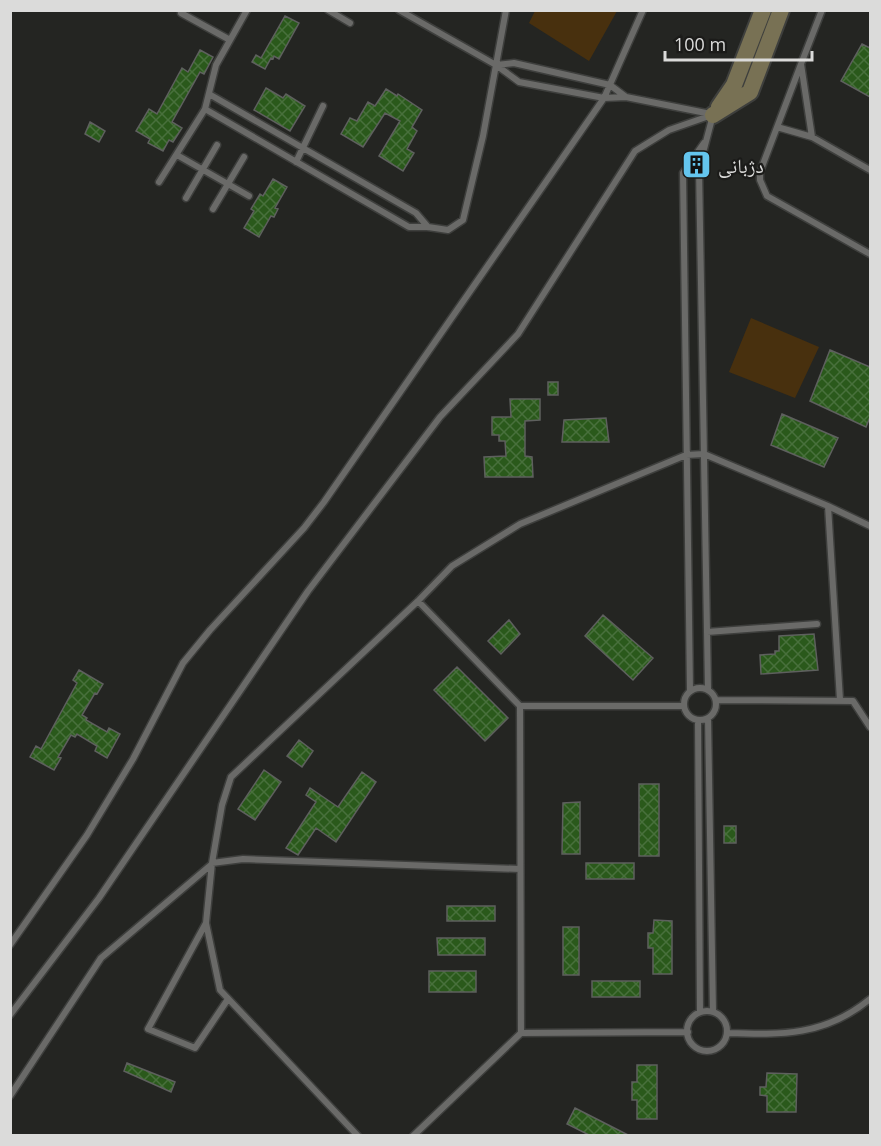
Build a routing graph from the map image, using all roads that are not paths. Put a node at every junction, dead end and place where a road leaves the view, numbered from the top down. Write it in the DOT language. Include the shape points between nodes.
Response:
graph roads {
  1 [pos="247,10"];
  2 [pos="328,10"];
  3 [pos="399,10"];
  4 [pos="506,10"];
  5 [pos="643,10"];
  6 [pos="763,10"];
  7 [pos="781,10"];
  8 [pos="822,10"];
  9 [pos="181,13"];
  10 [pos="350,23"];
  11 [pos="230,40"];
  12 [pos="801,64"];
  13 [pos="496,65"];
  14 [pos="610,85"];
  15 [pos="209,93"];
  16 [pos="626,97"];
  17 [pos="604,98"];
  18 [pos="323,106"];
  19 [pos="205,109"];
  20 [pos="713,115"];
  21 [pos="777,127"];
  22 [pos="812,137"];
  23 [pos="707,140"];
  24 [pos="217,145"];
  25 [pos="303,148"];
  26 [pos="177,155"];
  27 [pos="244,157"];
  28 [pos="296,162"];
  29 [pos="203,170"];
  30 [pos="870,170"];
  31 [pos="159,182"];
  32 [pos="228,184"];
  33 [pos="249,196"];
  34 [pos="186,198"];
  35 [pos="213,209"];
  36 [pos="428,227"];
  37 [pos="870,254"];
  38 [pos="704,454"];
  39 [pos="686,455"];
  40 [pos="828,506"];
  41 [pos="870,526"];
  42 [pos="418,601"];
  43 [pos="817,624"];
  44 [pos="707,632"];
  45 [pos="708,689"];
  46 [pos="690,690"];
  47 [pos="716,700"];
  48 [pos="840,700"];
  49 [pos="520,706"];
  50 [pos="684,706"];
  51 [pos="708,718"];
  52 [pos="698,720"];
  53 [pos="870,727"];
  54 [pos="212,864"];
  55 [pos="520,868"];
  56 [pos="206,922"];
  57 [pos="10,945"];
  58 [pos="228,999"];
  59 [pos="870,999"];
  60 [pos="713,1011"];
  61 [pos="700,1012"];
  62 [pos="10,1015"];
  63 [pos="688,1032"];
  64 [pos="521,1033"];
  65 [pos="727,1033"];
  66 [pos="10,1096"];
  67 [pos="358,1136"];
  68 [pos="413,1136"];
  1 -- 11 [label="lane"];
  2 -- 10 [label="lane"];
  3 -- 13 [label="lane"];
  4 -- 13 [label="lane"];
  5 -- 14 [label="lane"];
  6 -- 20 [label="main road" via="734,86"];
  7 -- 20 [label="main road" via="750,92"];
  8 -- 12 [label="lane"];
  9 -- 11 [label="lane"];
  11 -- 15 [label="lane" via="216,65"];
  12 -- 21 [label="lane"];
  12 -- 22 [label="lane"];
  13 -- 14 [label="lane" via="514,63"];
  13 -- 17 [label="lane" via="519,82"];
  13 -- 36 [label="lane" via="463,220 448,230"];
  14 -- 16 [label="lane"];
  14 -- 17 [label="lane"];
  15 -- 19 [label="lane"];
  15 -- 25 [label="lane"];
  16 -- 17 [label="lane"];
  16 -- 20 [label="lane"];
  17 -- 57 [label="lane" via="324,502 183,663 128,769"];
  18 -- 25 [label="lane"];
  19 -- 26 [label="lane"];
  19 -- 28 [label="lane"];
  20 -- 23 [label="lane"];
  20 -- 62 [label="lane" via="669,130 635,151 518,334 440,417 308,591 99,898"];
  21 -- 22 [label="lane"];
  21 -- 37 [label="lane" via="760,172 767,196"];
  22 -- 30 [label="lane"];
  23 -- 38 [label="lane" via="699,168"];
  23 -- 39 [label="lane" via="682,173"];
  24 -- 29 [label="lane"];
  25 -- 28 [label="lane"];
  25 -- 36 [label="lane" via="416,213"];
  26 -- 29 [label="lane"];
  26 -- 31 [label="lane"];
  27 -- 32 [label="lane"];
  28 -- 36 [label="lane" via="409,227"];
  29 -- 32 [label="lane"];
  29 -- 34 [label="lane"];
  32 -- 33 [label="lane"];
  32 -- 35 [label="lane"];
  38 -- 39 [label="lane"];
  38 -- 40 [label="lane"];
  38 -- 44 [label="lane"];
  39 -- 42 [label="lane" via="520,524 452,566"];
  39 -- 46 [label="lane"];
  40 -- 41 [label="lane"];
  40 -- 48 [label="lane"];
  42 -- 49 [label="lane"];
  42 -- 54 [label="lane" via="231,777"];
  43 -- 44 [label="lane"];
  44 -- 45 [label="lane"];
  45 -- 46 [label="lane"];
  45 -- 47 [label="lane"];
  46 -- 50 [label="lane"];
  47 -- 48 [label="lane"];
  47 -- 51 [label="lane" via="715,710"];
  48 -- 53 [label="lane" via="853,701"];
  49 -- 50 [label="lane"];
  49 -- 55 [label="lane"];
  50 -- 52 [label="lane" via="688,716"];
  51 -- 52 [label="lane"];
  51 -- 60 [label="lane"];
  52 -- 61 [label="lane"];
  54 -- 55 [label="lane" via="243,860"];
  54 -- 56 [label="lane"];
  54 -- 66 [label="lane" via="101,958"];
  55 -- 64 [label="lane"];
  56 -- 58 [label="lane" via="220,990"];
  56 -- 58 [label="lane" via="148,1029 195,1048"];
  58 -- 67 [label="lane"];
  59 -- 65 [label="lane" via="835,1022 806,1032"];
  60 -- 61 [label="lane"];
  60 -- 65 [label="lane" via="724,1020"];
  61 -- 63 [label="lane" via="691,1020"];
  63 -- 64 [label="lane"];
  63 -- 65 [label="lane" via="693,1044 704,1050 716,1048"];
  64 -- 68 [label="lane"];
}
